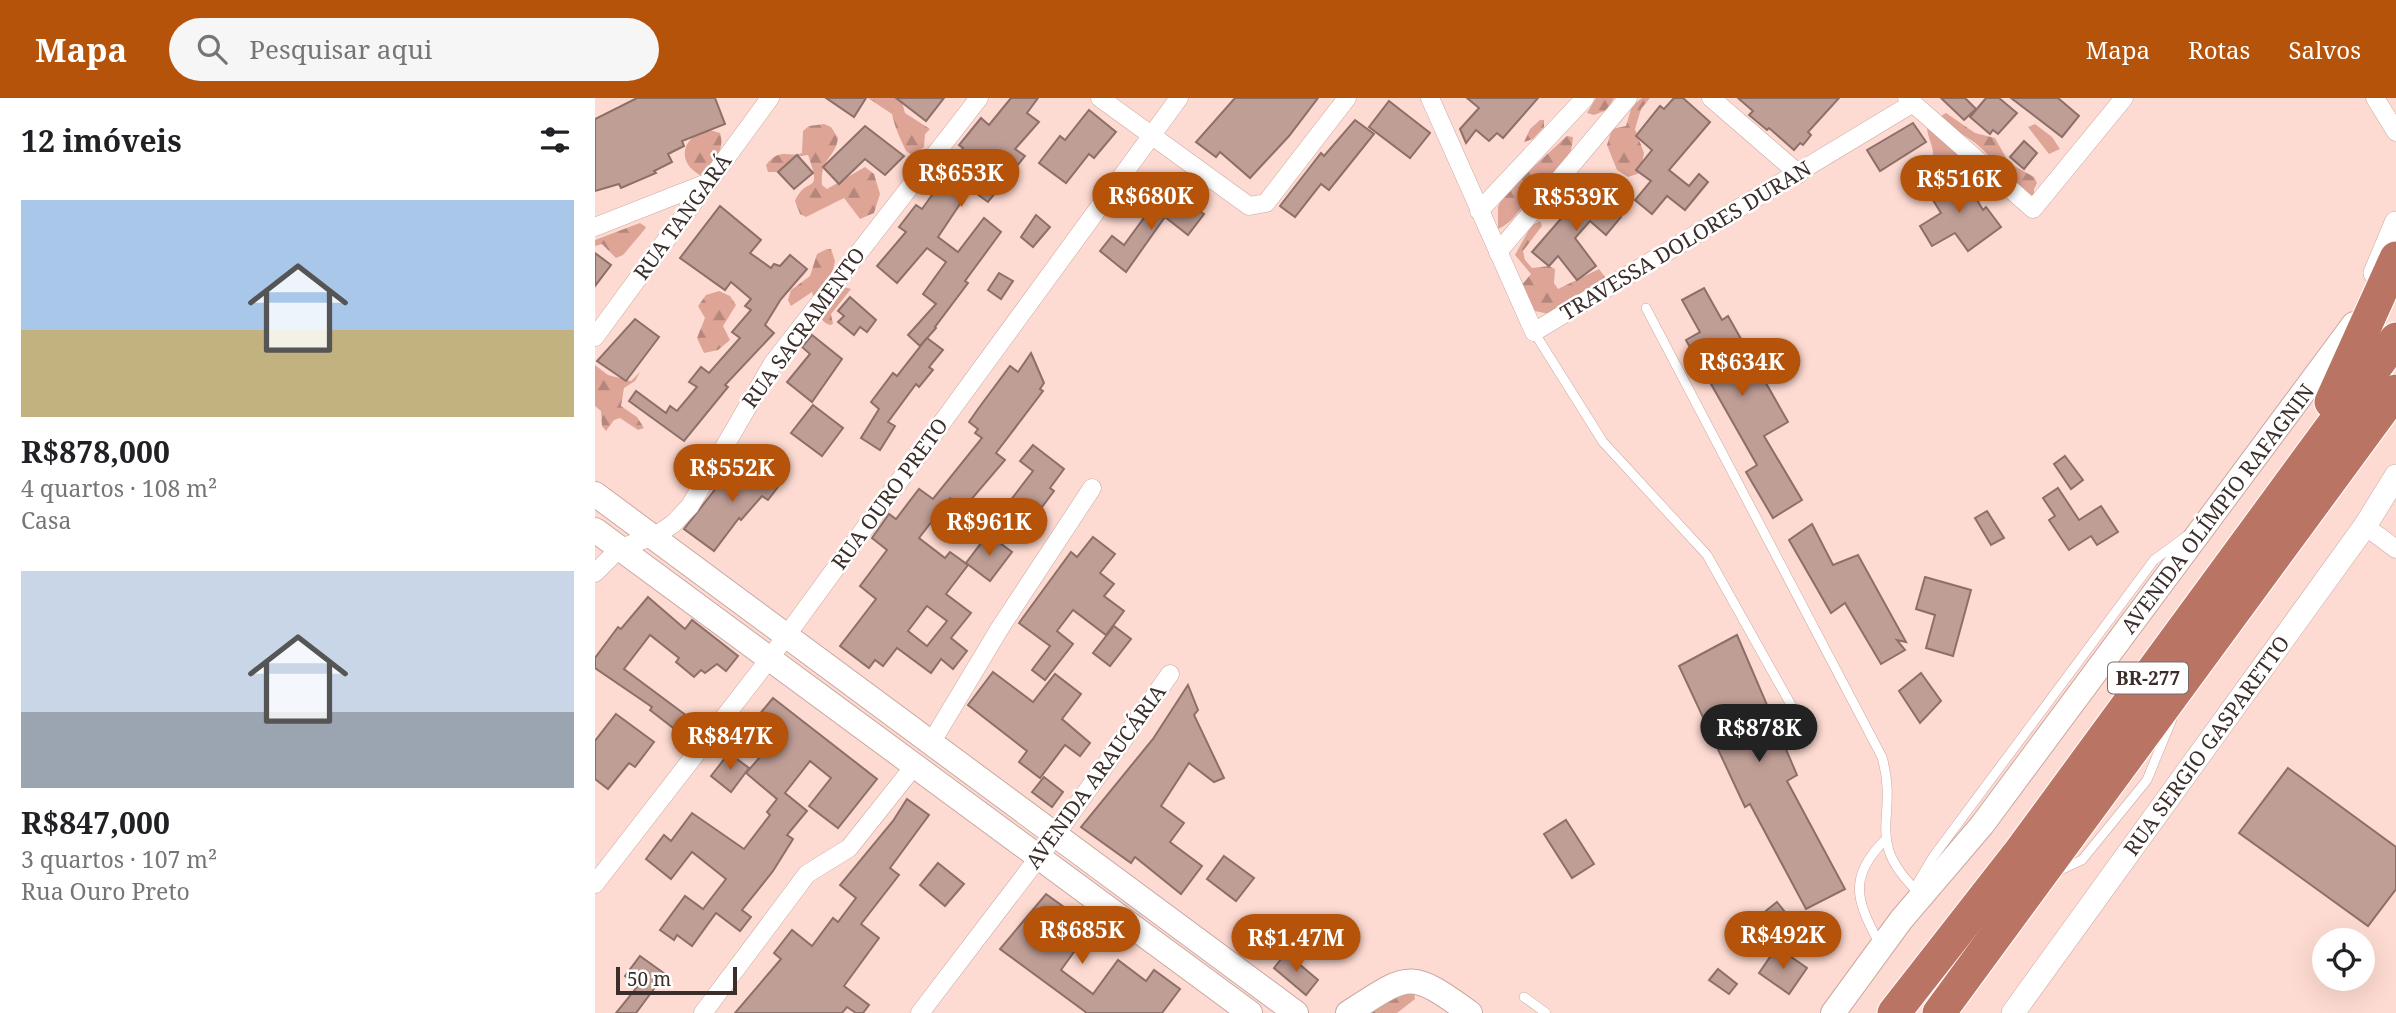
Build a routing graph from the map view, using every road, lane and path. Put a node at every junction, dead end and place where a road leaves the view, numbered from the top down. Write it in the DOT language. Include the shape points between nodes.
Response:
graph roads {
  1 [pos="770,98"];
  2 [pos="979,98"];
  3 [pos="1100,98"];
  4 [pos="1179,98"];
  5 [pos="1347,98"];
  6 [pos="1430,98"];
  7 [pos="1585,98"];
  8 [pos="1628,98"];
  9 [pos="1711,98"];
  10 [pos="2375,98"];
  11 [pos="2119,100"];
  12 [pos="1910,101"];
  13 [pos="2396,132"];
  14 [pos="1151,136"];
  15 [pos="1799,174"];
  16 [pos="709,182"];
  17 [pos="1479,211"];
  18 [pos="2396,222"];
  19 [pos="595,227"];
  20 [pos="1498,252"];
  21 [pos="2396,258"];
  22 [pos="1646,308"];
  23 [pos="2354,324"];
  24 [pos="1534,332"];
  25 [pos="595,337"];
  26 [pos="2396,339"];
  27 [pos="2344,379"];
  28 [pos="2396,383"];
  29 [pos="2396,391"];
  30 [pos="2396,476"];
  31 [pos="1092,488"];
  32 [pos="595,494"];
  33 [pos="2365,526"];
  34 [pos="595,530"];
  35 [pos="655,536"];
  36 [pos="2264,545"];
  37 [pos="620,548"];
  38 [pos="2396,549"];
  39 [pos="595,573"];
  40 [pos="786,637"];
  41 [pos="770,658"];
  42 [pos="1170,674"];
  43 [pos="900,719"];
  44 [pos="1804,728"];
  45 [pos="883,740"];
  46 [pos="931,743"];
  47 [pos="915,765"];
  48 [pos="1055,836"];
  49 [pos="1884,841"];
  50 [pos="1038,857"];
  51 [pos="595,884"];
  52 [pos="1918,893"];
  53 [pos="1882,948"];
  54 [pos="1524,997"];
  55 [pos="703,1013"];
  56 [pos="920,1013"];
  57 [pos="1250,1013"];
  58 [pos="1296,1013"];
  59 [pos="1348,1013"];
  60 [pos="1470,1013"];
  61 [pos="1546,1013"];
  62 [pos="1833,1013"];
  63 [pos="1894,1013"];
  64 [pos="1939,1013"];
  65 [pos="2013,1013"];
  1 -- 16 [label="street, RUA TANGARÁ"];
  2 -- 35 [label="street, RUA SACRAMENTO" via="773,363 690,506"];
  3 -- 14 [label="street"];
  4 -- 14 [label="street, RUA OURO PRETO"];
  5 -- 14 [label="street" via="1266,203 1249,206"];
  6 -- 17 [label="street, TRAVESSA DOLORES DURAN"];
  7 -- 17 [label="street"];
  8 -- 20 [label="street"];
  9 -- 15 [label="street"];
  10 -- 13 [label="street"];
  11 -- 12 [label="street" via="2033,209"];
  12 -- 15 [label="street, TRAVESSA DOLORES DURAN"];
  14 -- 40 [label="street, RUA OURO PRETO"];
  15 -- 24 [label="street, TRAVESSA DOLORES DURAN"];
  16 -- 19 [label="street"];
  16 -- 25 [label="street, RUA TANGARÁ"];
  17 -- 20 [label="street, TRAVESSA DOLORES DURAN"];
  18 -- 23 [label="street, AVENIDA OLÍMPIO RAFAGNIN"];
  20 -- 24 [label="street, TRAVESSA DOLORES DURAN"];
  21 -- 27 [label="highway"];
  22 -- 49 [label="lane" via="1882,757 1887,776"];
  23 -- 27 [label="highway"];
  23 -- 52 [label="main road, AVENIDA OLÍMPIO RAFAGNIN" via="1982,825"];
  24 -- 44 [label="lane" via="1603,442 1707,555"];
  26 -- 36 [label="highway, BR-277"];
  27 -- 36 [label="highway"];
  28 -- 36 [label="highway"];
  29 -- 36 [label="highway, BR-277"];
  30 -- 33 [label="street, RUA SERGIO GASPARETTO"];
  31 -- 46 [label="street"];
  32 -- 35 [label="main road"];
  33 -- 38 [label="street"];
  33 -- 65 [label="street, RUA SERGIO GASPARETTO"];
  34 -- 37 [label="main road"];
  35 -- 37 [label="street, RUA SACRAMENTO"];
  35 -- 40 [label="main road"];
  36 -- 63 [label="highway, BR-277"];
  36 -- 64 [label="highway, BR-277" via="2187,676"];
  37 -- 39 [label="street, RUA SACRAMENTO"];
  37 -- 41 [label="main road"];
  40 -- 41 [label="street, RUA OURO PRETO"];
  40 -- 43 [label="main road"];
  41 -- 45 [label="main road"];
  41 -- 51 [label="street, RUA OURO PRETO"];
  42 -- 48 [label="street, AVENIDA ARAUCÁRIA"];
  43 -- 45 [label="main road"];
  43 -- 46 [label="main road"];
  45 -- 47 [label="main road"];
  46 -- 48 [label="main road"];
  47 -- 50 [label="main road"];
  47 -- 55 [label="street" via="849,848 807,874"];
  48 -- 50 [label="street, AVENIDA ARAUCÁRIA"];
  48 -- 58 [label="main road"];
  49 -- 52 [label="lane" via="1897,873"];
  49 -- 53 [label="lane" via="1868,857 1857,890 1860,907"];
  50 -- 56 [label="street, AVENIDA ARAUCÁRIA"];
  50 -- 57 [label="main road"];
  52 -- 53 [label="main road, AVENIDA OLÍMPIO RAFAGNIN"];
  53 -- 62 [label="main road, AVENIDA OLÍMPIO RAFAGNIN"];
  54 -- 61 [label="lane"];
  59 -- 60 [label="main road" via="1394,984 1417,980"];
}
